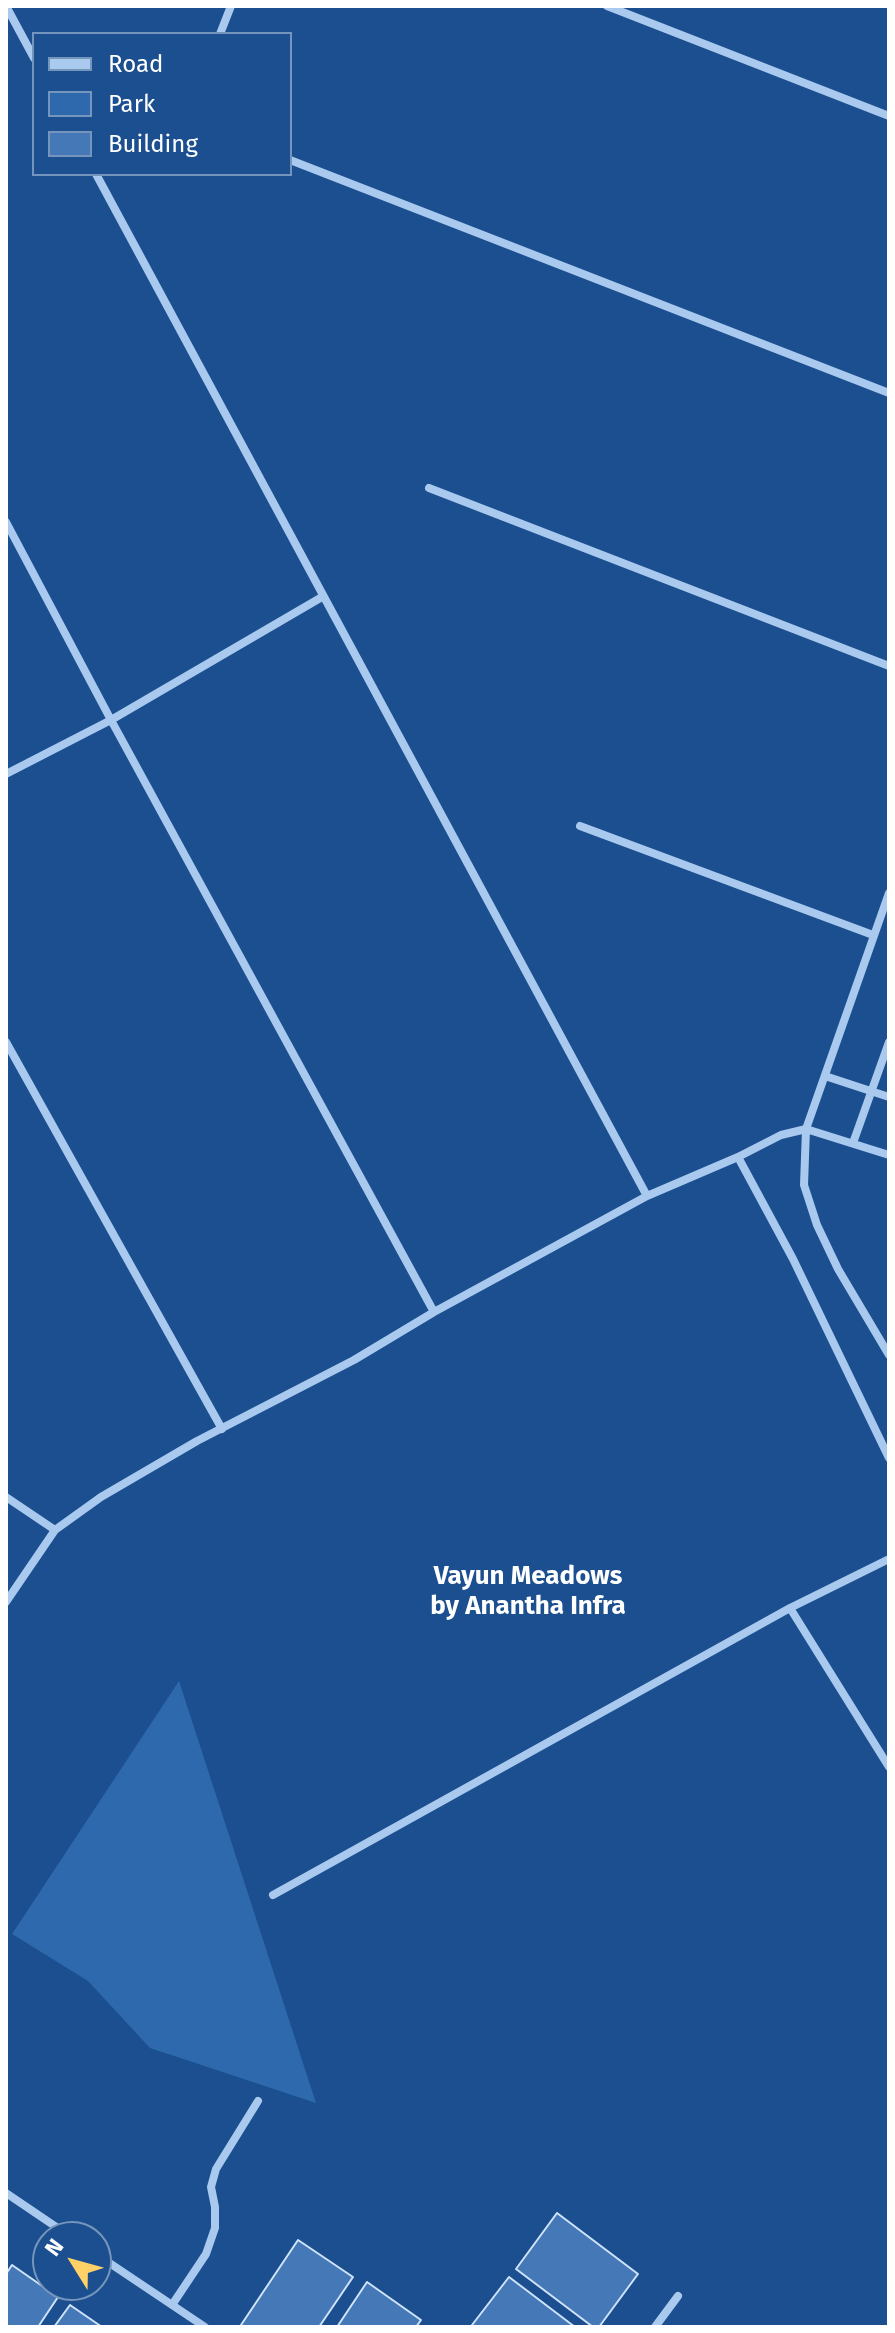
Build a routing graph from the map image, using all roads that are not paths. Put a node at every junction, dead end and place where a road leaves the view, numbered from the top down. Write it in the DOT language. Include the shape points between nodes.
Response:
graph roads {
  1 [pos="6,6"];
  2 [pos="231,6"];
  3 [pos="607,6"];
  4 [pos="221,32"];
  5 [pos="32,54"];
  6 [pos="889,116"];
  7 [pos="292,161"];
  8 [pos="97,176"];
  9 [pos="889,393"];
  10 [pos="429,488"];
  11 [pos="6,522"];
  12 [pos="322,597"];
  13 [pos="889,666"];
  14 [pos="111,720"];
  15 [pos="6,774"];
  16 [pos="580,826"];
  17 [pos="889,893"];
  18 [pos="873,935"];
  19 [pos="6,1042"];
  20 [pos="889,1042"];
  21 [pos="825,1076"];
  22 [pos="871,1090"];
  23 [pos="889,1097"];
  24 [pos="806,1129"];
  25 [pos="853,1143"];
  26 [pos="889,1155"];
  27 [pos="738,1157"];
  28 [pos="647,1196"];
  29 [pos="434,1312"];
  30 [pos="889,1355"];
  31 [pos="222,1429"];
  32 [pos="889,1458"];
  33 [pos="6,1497"];
  34 [pos="55,1530"];
  35 [pos="889,1559"];
  36 [pos="6,1602"];
  37 [pos="790,1608"];
  38 [pos="889,1767"];
  39 [pos="273,1895"];
  40 [pos="258,2101"];
  41 [pos="6,2193"];
  42 [pos="47,2221"];
  43 [pos="112,2265"];
  44 [pos="678,2296"];
  45 [pos="172,2305"];
  46 [pos="205,2327"];
  47 [pos="655,2327"];
  1 -- 5 [label="street"];
  2 -- 4 [label="street"];
  3 -- 6 [label="street"];
  7 -- 9 [label="street"];
  8 -- 12 [label="street"];
  10 -- 13 [label="street"];
  11 -- 14 [label="street"];
  12 -- 14 [label="street"];
  12 -- 28 [label="street"];
  14 -- 15 [label="street"];
  14 -- 29 [label="street"];
  16 -- 18 [label="street"];
  17 -- 18 [label="street"];
  18 -- 21 [label="street"];
  19 -- 31 [label="street"];
  20 -- 22 [label="street"];
  21 -- 22 [label="street"];
  21 -- 24 [label="street"];
  22 -- 23 [label="street"];
  22 -- 25 [label="street"];
  24 -- 25 [label="street"];
  24 -- 27 [label="street"];
  24 -- 30 [label="street" via="804,1185 817,1225"];
  25 -- 26 [label="street"];
  27 -- 28 [label="street"];
  27 -- 32 [label="street"];
  28 -- 29 [label="street"];
  29 -- 31 [label="street"];
  31 -- 34 [label="street" via="101,1497"];
  33 -- 34 [label="street"];
  34 -- 36 [label="street"];
  35 -- 37 [label="street"];
  37 -- 38 [label="street"];
  37 -- 39 [label="street"];
  40 -- 45 [label="street" via="216,2169 211,2187 215,2228 206,2254"];
  41 -- 42 [label="street"];
  43 -- 45 [label="street"];
  44 -- 47 [label="street"];
  45 -- 46 [label="street"];
}
